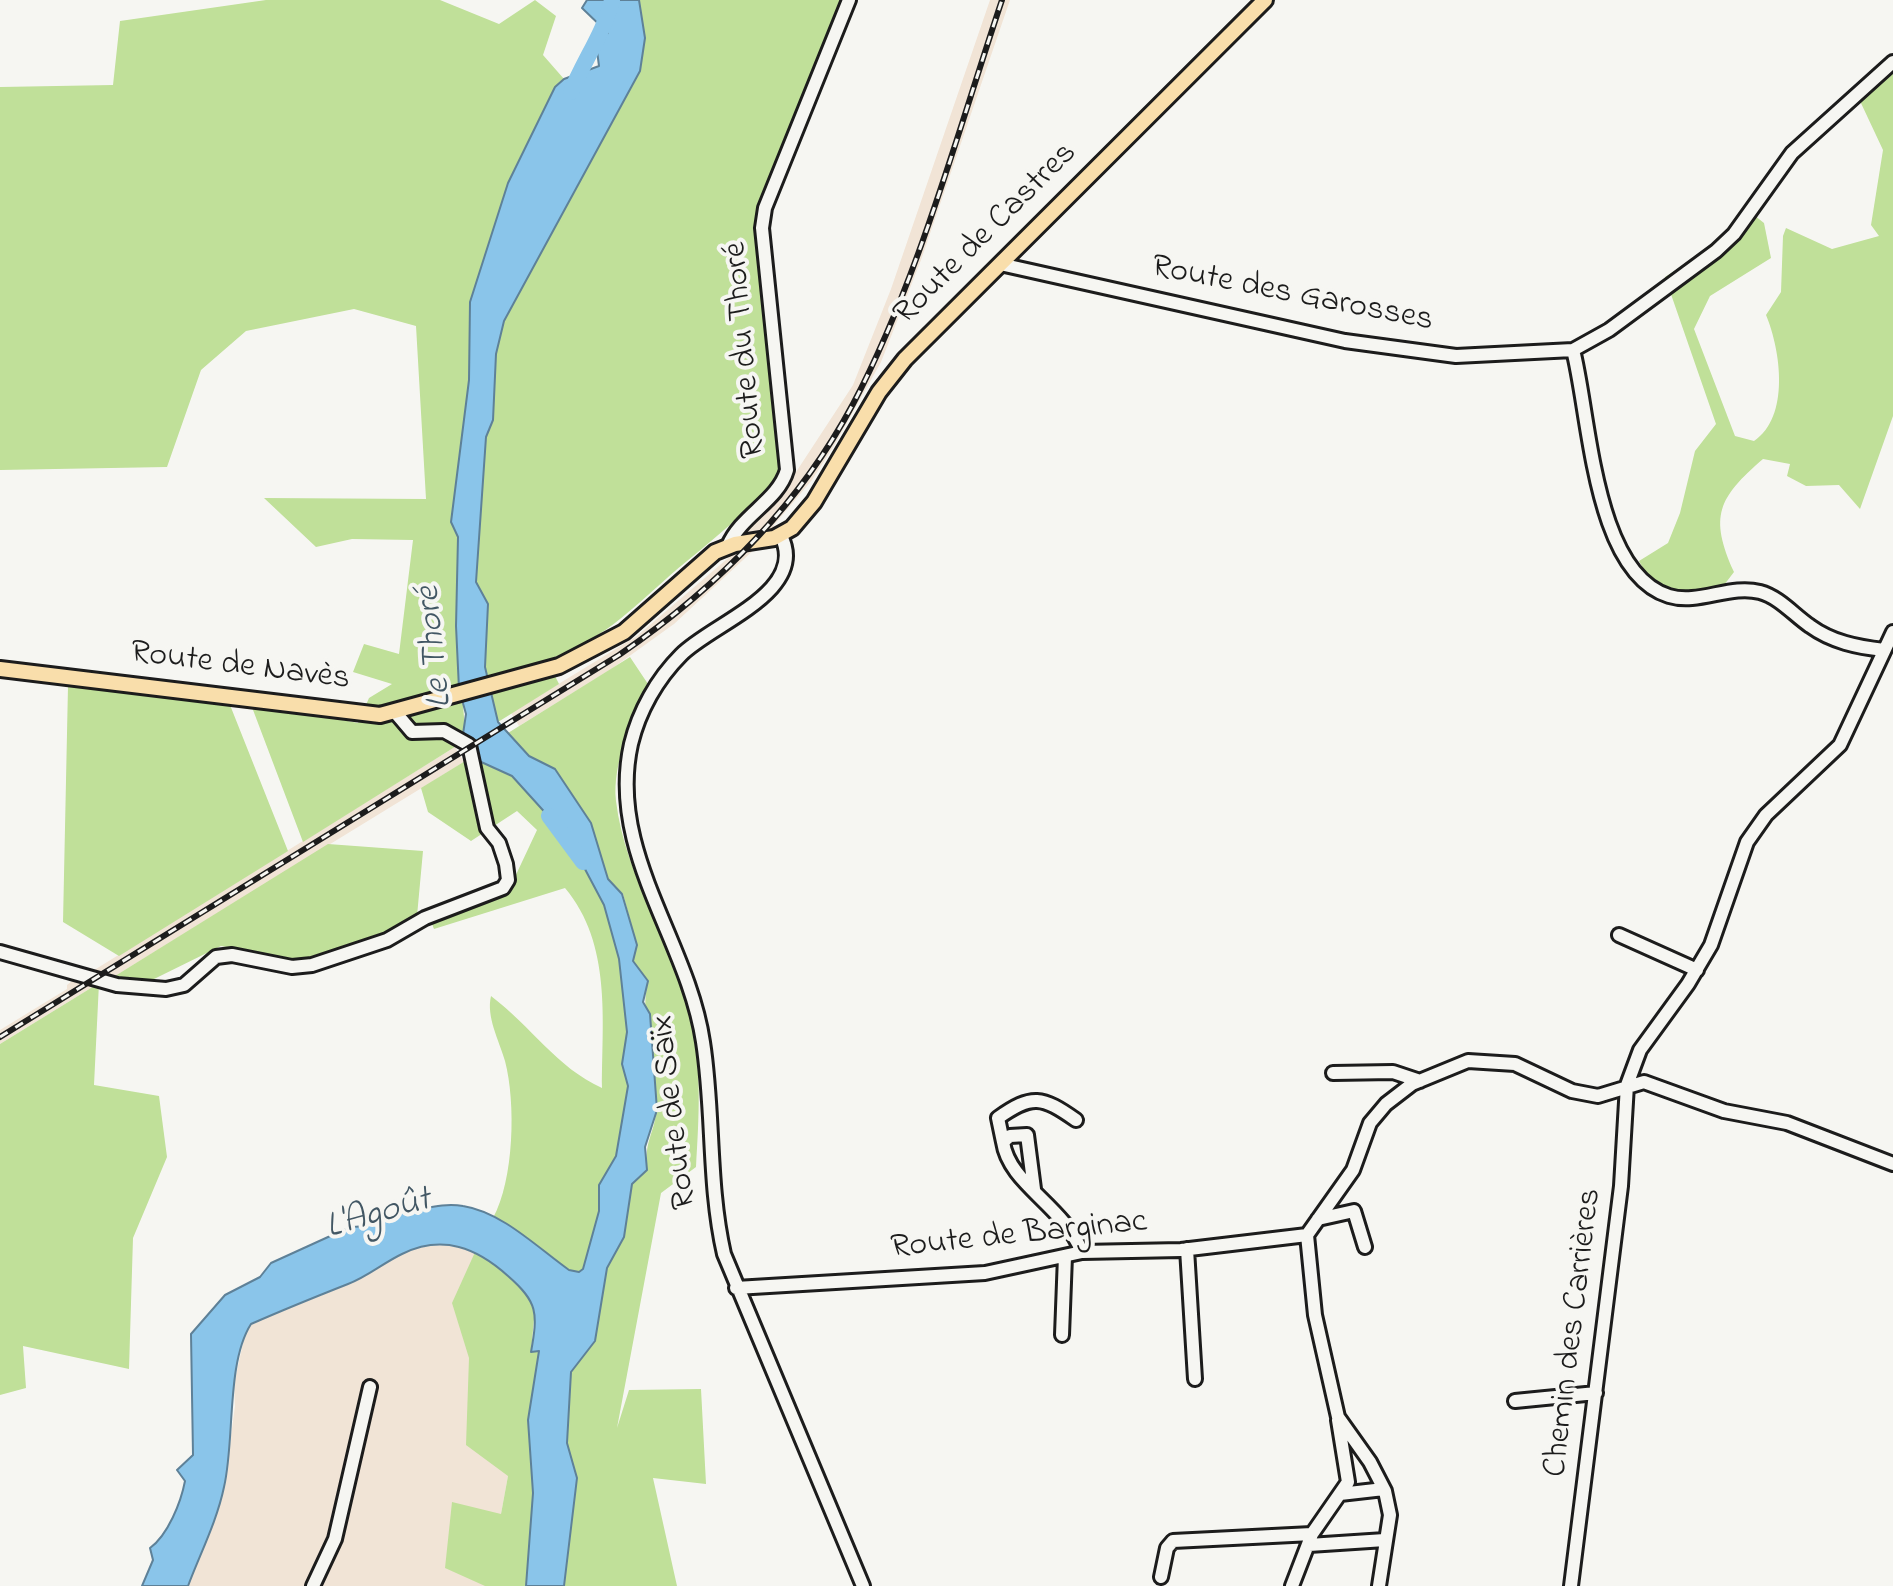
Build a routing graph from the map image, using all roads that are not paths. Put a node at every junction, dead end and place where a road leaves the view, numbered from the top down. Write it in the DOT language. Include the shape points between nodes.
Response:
graph roads {
  1 [pos="849,0"];
  2 [pos="1265,0"];
  3 [pos="1893,62"];
  4 [pos="1000,264"];
  5 [pos="1573,350"];
  6 [pos="781,536"];
  7 [pos="728,546"];
  8 [pos="1893,632"];
  9 [pos="1884,650"];
  10 [pos="0,669"];
  11 [pos="395,712"];
  12 [pos="1619,935"];
  13 [pos="0,952"];
  14 [pos="1697,970"];
  15 [pos="1333,1073"];
  16 [pos="1420,1081"];
  17 [pos="1627,1085"];
  18 [pos="1076,1120"];
  19 [pos="1003,1142"];
  20 [pos="1893,1164"];
  21 [pos="1034,1189"];
  22 [pos="1318,1219"];
  23 [pos="1307,1235"];
  24 [pos="1365,1247"];
  25 [pos="1187,1249"];
  26 [pos="1082,1252"];
  27 [pos="1065,1256"];
  28 [pos="736,1288"];
  29 [pos="1062,1335"];
  30 [pos="1195,1379"];
  31 [pos="370,1387"];
  32 [pos="1596,1393"];
  33 [pos="1515,1401"];
  34 [pos="1338,1417"];
  35 [pos="1384,1489"];
  36 [pos="1340,1494"];
  37 [pos="1310,1540"];
  38 [pos="1385,1540"];
  39 [pos="1161,1577"];
  40 [pos="313,1586"];
  41 [pos="863,1586"];
  42 [pos="1292,1586"];
  43 [pos="1379,1586"];
  44 [pos="1571,1586"];
  1 -- 7 [label="street, Route du Thoré" via="765,208 762,228 787,470"];
  2 -- 4 [label="main road, Route de Castres"];
  3 -- 5 [label="street, Route des Garosses" via="1792,153 1716,251 1609,330"];
  4 -- 5 [label="street, Route des Garosses" via="1345,341 1456,356"];
  4 -- 6 [label="main road, Route de Castres" via="892,375 814,502"];
  5 -- 9 [label="street" via="1606,519 1637,572 1670,596 1760,592 1823,635"];
  6 -- 7 [label="main road"];
  6 -- 28 [label="street, Route de Saïx" via="785,564 773,588 701,637 662,677 637,723 626,780 635,848 703,1041 718,1226"];
  7 -- 11 [label="main road, Route de Navès" via="705,559 645,616 601,647 509,682"];
  8 -- 9 [label="street, Chemin des Carrières"];
  9 -- 14 [label="street, Chemin des Carrières" via="1840,745 1766,815 1747,842"];
  10 -- 11 [label="main road, Route de Navès" via="353,713"];
  11 -- 13 [label="street" via="412,732 444,731 469,745 487,828 506,864 503,888 425,918 387,940 302,967 223,955 184,985 166,989 117,985"];
  12 -- 14 [label="street"];
  14 -- 17 [label="street, Chemin des Carrières" via="1640,1050"];
  15 -- 16 [label="street" via="1393,1072"];
  16 -- 17 [label="street" via="1468,1061 1515,1064 1572,1091 1598,1096"];
  16 -- 22 [label="street" via="1386,1104 1370,1123 1353,1170"];
  17 -- 20 [label="street" via="1644,1082 1724,1111 1787,1123"];
  17 -- 32 [label="street, Chemin des Carrières" via="1621,1186"];
  18 -- 19 [label="street" via="1043,1101 1025,1099 998,1118"];
  19 -- 21 [label="street" via="1013,1171"];
  19 -- 21 [label="street" via="1027,1135"];
  21 -- 26 [label="street" via="1059,1212"];
  22 -- 23 [label="street"];
  22 -- 24 [label="street" via="1354,1211"];
  23 -- 25 [label="street, Route de Barginac"];
  23 -- 34 [label="street" via="1315,1315"];
  25 -- 26 [label="street, Route de Barginac"];
  25 -- 30 [label="street"];
  26 -- 27 [label="street, Route de Barginac"];
  27 -- 28 [label="street, Route de Barginac" via="985,1273"];
  27 -- 29 [label="street"];
  28 -- 41 [label="street, Route de Saïx"];
  31 -- 40 [label="street" via="335,1539"];
  32 -- 33 [label="street"];
  32 -- 44 [label="street, Chemin des Carrières"];
  34 -- 35 [label="street"];
  34 -- 36 [label="street" via="1348,1465 1348,1482"];
  35 -- 36 [label="street"];
  35 -- 38 [label="street" via="1390,1515"];
  36 -- 37 [label="street"];
  37 -- 38 [label="street"];
  37 -- 39 [label="street" via="1173,1541"];
  37 -- 42 [label="street"];
  38 -- 43 [label="street"];
}
